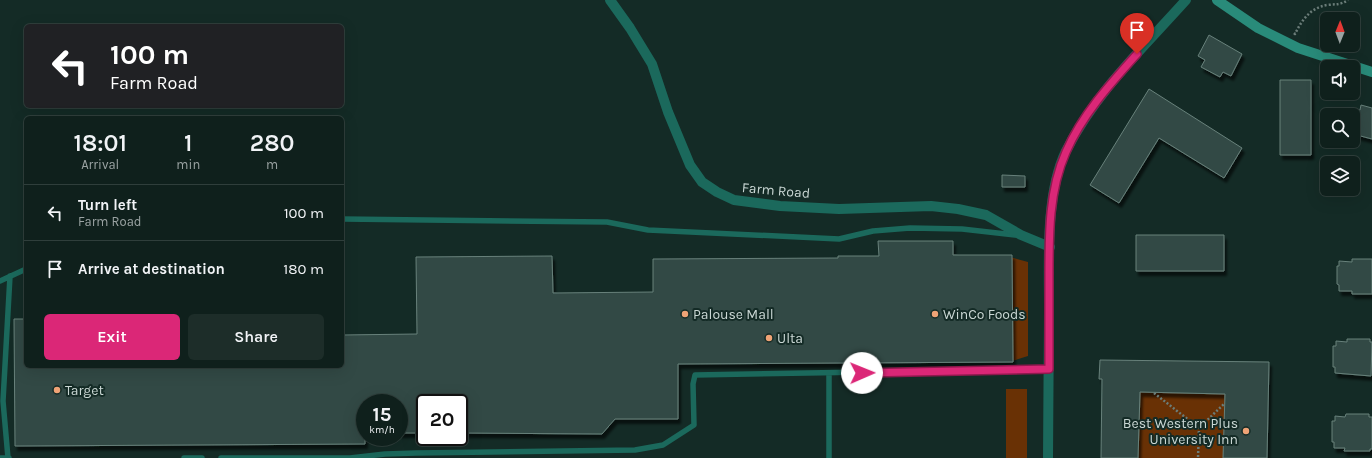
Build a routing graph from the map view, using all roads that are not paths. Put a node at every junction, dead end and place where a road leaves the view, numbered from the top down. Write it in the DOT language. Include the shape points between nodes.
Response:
graph roads {
  1 [pos="610,0"];
  2 [pos="1186,0"];
  3 [pos="1217,0"];
  4 [pos="1372,72"];
  5 [pos="344,219"];
  6 [pos="1022,235"];
  7 [pos="1050,247"];
  8 [pos="24,271"];
  9 [pos="10,276"];
  10 [pos="0,281"];
  11 [pos="1049,369"];
  12 [pos="829,373"];
  13 [pos="502,455"];
  14 [pos="0,458"];
  15 [pos="9,458"];
  16 [pos="184,458"];
  17 [pos="202,458"];
  18 [pos="221,458"];
  19 [pos="829,458"];
  20 [pos="1048,458"];
  1 -- 6 [label="street, Farm Road" via="652,64 690,165 702,182 717,192 734,200 780,206 839,209 931,206 986,215"];
  2 -- 7 [label="street" via="1107,88 1079,127 1065,153 1057,180 1052,205"];
  3 -- 4 [label="street" via="1258,28 1298,48"];
  5 -- 6 [label="lane" via="606,222 648,230 839,239 873,231 910,228 962,229"];
  6 -- 7 [label="street, Farm Road"];
  7 -- 11 [label="street"];
  8 -- 9 [label="lane"];
  9 -- 10 [label="lane"];
  9 -- 15 [label="lane" via="3,401"];
  11 -- 12 [label="lane"];
  11 -- 20 [label="street"];
  12 -- 13 [label="lane" via="695,376 694,425 663,445 635,450"];
  12 -- 19 [label="lane"];
  13 -- 18 [label="lane" via="385,454 350,458"];
  14 -- 15 [label="lane"];
  16 -- 17 [label="lane"];
}
